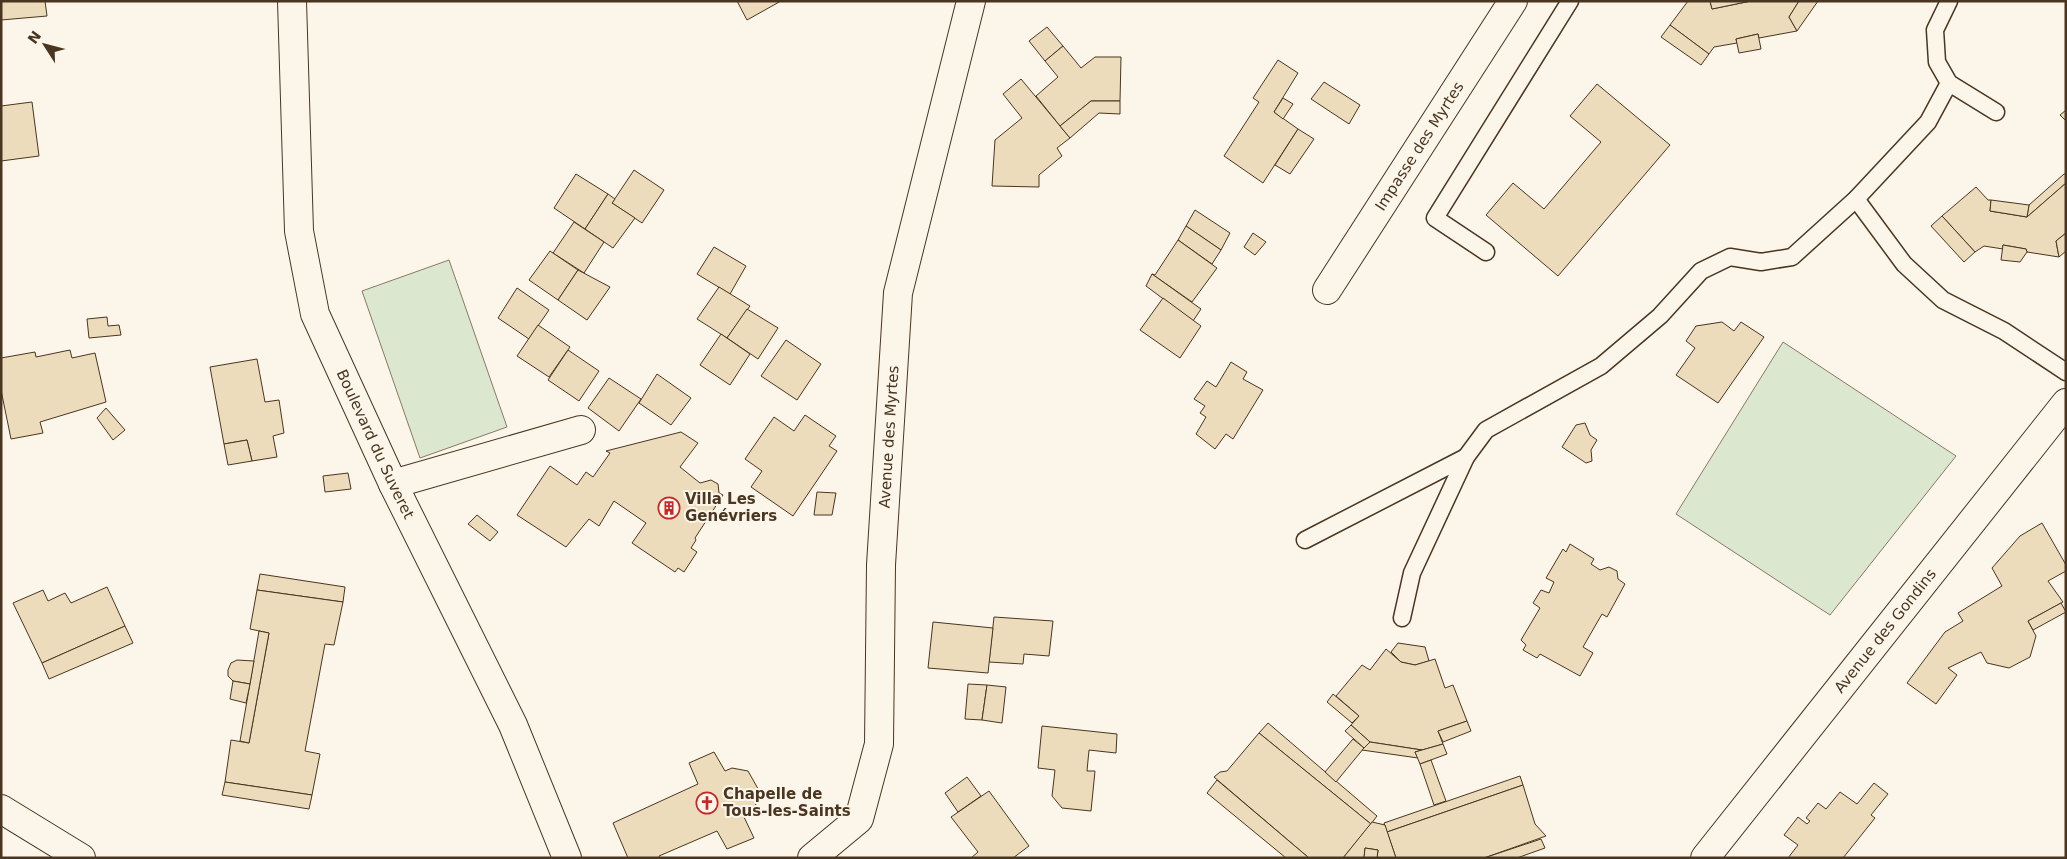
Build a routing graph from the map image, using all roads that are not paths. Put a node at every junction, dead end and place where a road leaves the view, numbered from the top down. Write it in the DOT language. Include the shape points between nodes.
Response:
graph roads {
  1 [pos="292,1"];
  2 [pos="971,1"];
  3 [pos="1513,1"];
  4 [pos="1570,1"];
  5 [pos="1949,1"];
  6 [pos="1949,83"];
  7 [pos="1996,112"];
  8 [pos="1856,199"];
  9 [pos="1486,252"];
  10 [pos="1327,290"];
  11 [pos="2066,372"];
  12 [pos="2066,403"];
  13 [pos="581,430"];
  14 [pos="1466,457"];
  15 [pos="393,484"];
  16 [pos="1305,540"];
  17 [pos="1402,618"];
  18 [pos="1,809"];
  19 [pos="81,858"];
  20 [pos="567,858"];
  21 [pos="812,858"];
  22 [pos="1705,858"];
  1 -- 15 [label="street, Boulevard du Suveret" via="300,231 316,314"];
  2 -- 21 [label="street, Avenue des Myrtes" via="898,293 881,565 879,744 859,819"];
  3 -- 10 [label="street, Impasse des Myrtes"];
  4 -- 9 [label="lane" via="1435,218"];
  5 -- 6 [label="lane" via="1935,30 1937,62"];
  6 -- 7 [label="lane"];
  6 -- 8 [label="lane" via="1928,122"];
  8 -- 11 [label="lane" via="1904,264 1943,300 2004,331"];
  8 -- 14 [label="lane" via="1792,256 1761,262 1730,257 1701,271 1660,316 1601,366 1486,430"];
  12 -- 22 [label="street, Avenue des Gondins"];
  13 -- 15 [label="street"];
  14 -- 16 [label="lane"];
  14 -- 17 [label="lane" via="1412,573"];
  15 -- 20 [label="street, Boulevard du Suveret" via="513,725"];
  18 -- 19 [label="street"];
}
